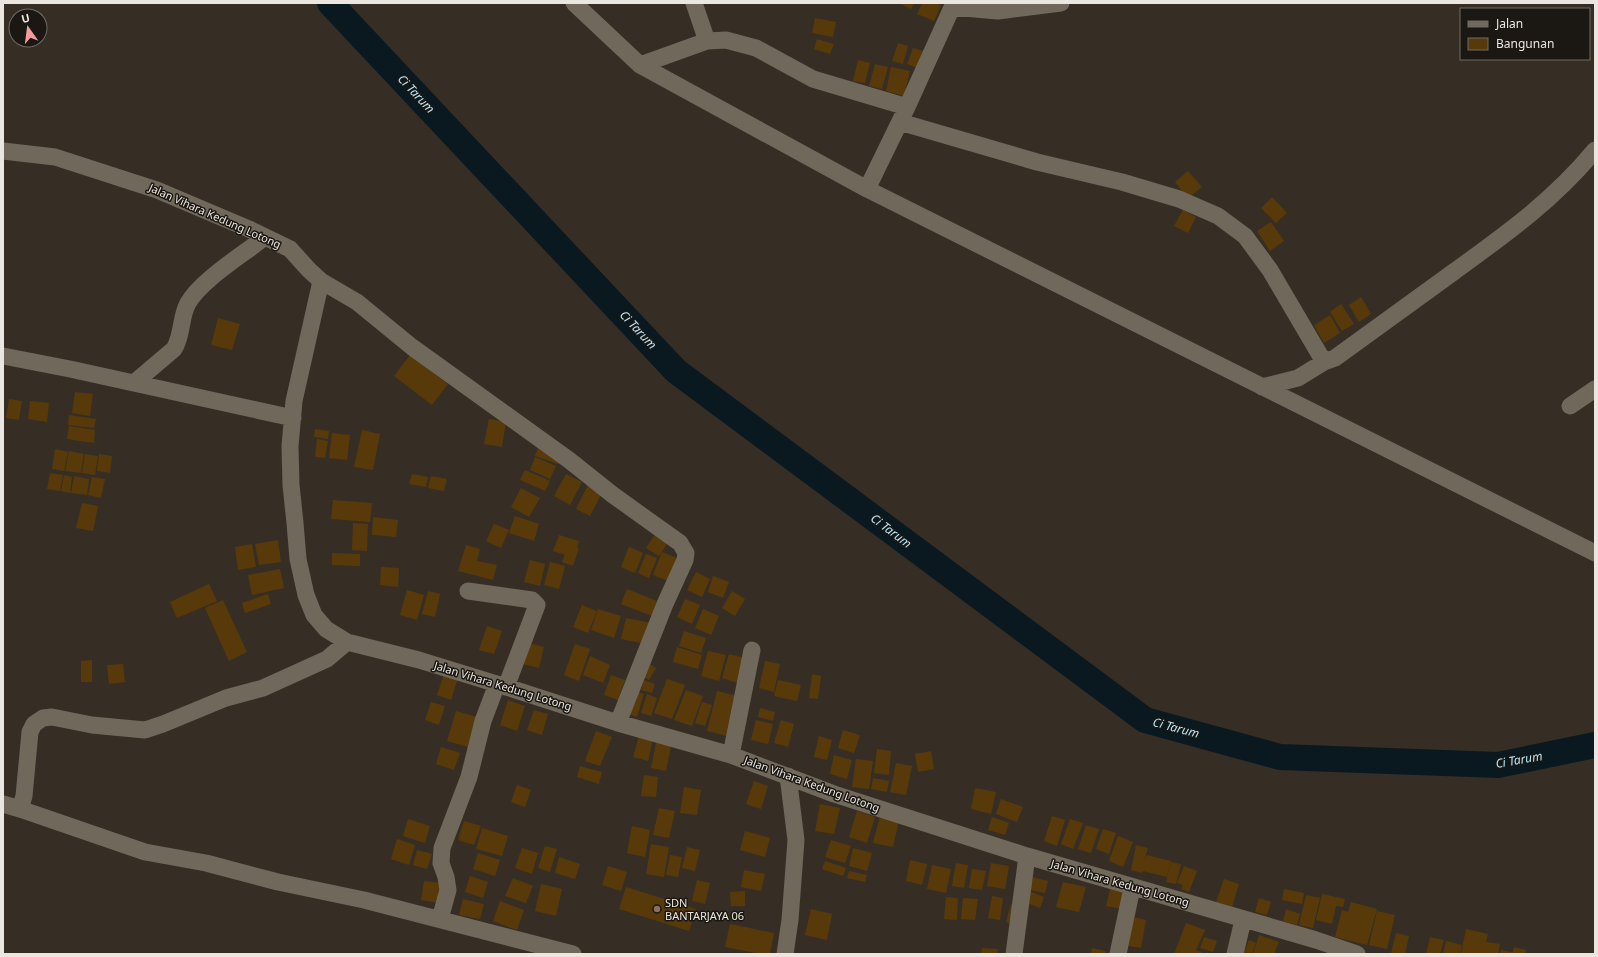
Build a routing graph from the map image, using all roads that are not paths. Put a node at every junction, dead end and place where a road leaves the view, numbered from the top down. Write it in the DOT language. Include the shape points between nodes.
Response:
graph roads {
  1 [pos="574,3"];
  2 [pos="694,3"];
  3 [pos="1061,3"];
  4 [pos="953,5"];
  5 [pos="707,41"];
  6 [pos="640,65"];
  7 [pos="908,107"];
  8 [pos="900,122"];
  9 [pos="1595,150"];
  10 [pos="3,151"];
  11 [pos="866,189"];
  12 [pos="265,237"];
  13 [pos="321,281"];
  14 [pos="3,356"];
  15 [pos="1324,362"];
  16 [pos="134,383"];
  17 [pos="1262,387"];
  18 [pos="1595,389"];
  19 [pos="1570,406"];
  20 [pos="293,418"];
  21 [pos="1595,553"];
  22 [pos="468,591"];
  23 [pos="347,642"];
  24 [pos="752,650"];
  25 [pos="502,686"];
  26 [pos="618,723"];
  27 [pos="731,755"];
  28 [pos="788,776"];
  29 [pos="3,804"];
  30 [pos="20,809"];
  31 [pos="1027,856"];
  32 [pos="1132,888"];
  33 [pos="440,919"];
  34 [pos="1243,920"];
  35 [pos="1352,953"];
  36 [pos="574,954"];
  37 [pos="785,954"];
  38 [pos="1014,954"];
  39 [pos="1118,954"];
  40 [pos="1235,954"];
  1 -- 6 [label="street"];
  2 -- 5 [label="street"];
  3 -- 4 [label="street" via="998,11"];
  4 -- 7 [label="street"];
  5 -- 6 [label="street"];
  5 -- 7 [label="street" via="726,40 756,48 814,79"];
  6 -- 11 [label="street"];
  7 -- 8 [label="street"];
  8 -- 11 [label="street"];
  8 -- 15 [label="street" via="1037,162 1129,184 1179,199 1218,216 1245,236 1270,270"];
  9 -- 15 [label="street" via="1578,171 1546,202 1335,358"];
  10 -- 12 [label="street, Jalan Vihara Kedung Lotong" via="55,157 157,190"];
  11 -- 17 [label="street"];
  12 -- 13 [label="street, Jalan Vihara Kedung Lotong" via="290,249"];
  12 -- 16 [label="street" via="211,278 192,297 185,310 182,330 174,349"];
  13 -- 20 [label="street, Jalan Vihara Kedung Lotong"];
  13 -- 26 [label="street" via="357,302 412,347 680,543 686,553 685,560"];
  14 -- 16 [label="street"];
  15 -- 17 [label="street" via="1298,378"];
  16 -- 20 [label="street"];
  17 -- 21 [label="street"];
  18 -- 19 [label="street"];
  20 -- 23 [label="street, Jalan Vihara Kedung Lotong" via="290,446 291,485 298,559 306,595 314,615 326,629"];
  22 -- 25 [label="street" via="532,600 537,605"];
  23 -- 25 [label="street, Jalan Vihara Kedung Lotong" via="419,660"];
  23 -- 30 [label="street" via="327,659 263,688 226,698 145,730 92,725 52,717 43,718 34,724 30,732 24,796"];
  24 -- 27 [label="street"];
  25 -- 26 [label="street, Jalan Vihara Kedung Lotong"];
  25 -- 33 [label="street" via="483,721 469,777 442,848 441,863 448,890"];
  26 -- 27 [label="street, Jalan Vihara Kedung Lotong"];
  27 -- 28 [label="street, Jalan Vihara Kedung Lotong"];
  28 -- 31 [label="street, Jalan Vihara Kedung Lotong" via="834,794"];
  28 -- 37 [label="street" via="796,840"];
  29 -- 30 [label="street"];
  30 -- 33 [label="street" via="145,852 206,863"];
  31 -- 32 [label="street, Jalan Vihara Kedung Lotong"];
  31 -- 38 [label="street"];
  32 -- 34 [label="street, Jalan Vihara Kedung Lotong"];
  32 -- 39 [label="street"];
  33 -- 36 [label="street"];
  34 -- 35 [label="street, Jalan Vihara Kedung Lotong" via="1316,940"];
  34 -- 40 [label="street"];
}
